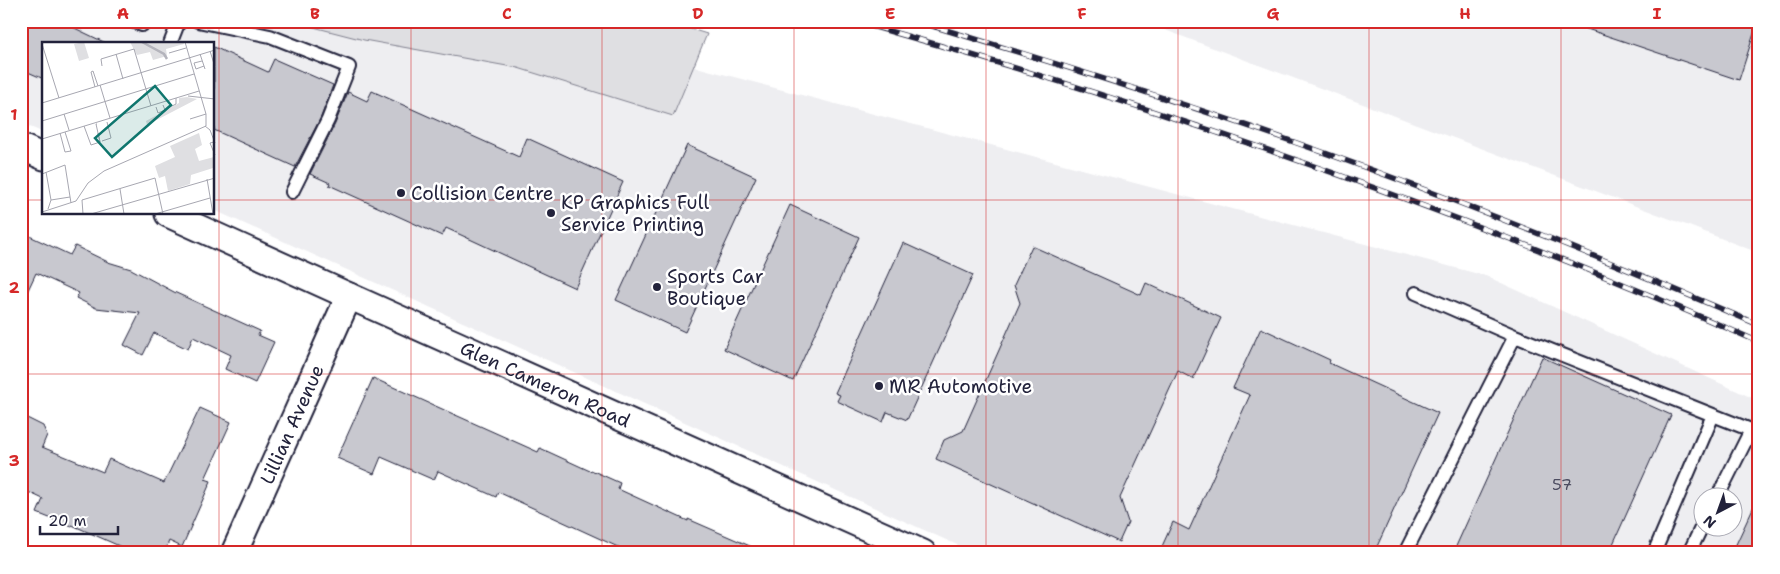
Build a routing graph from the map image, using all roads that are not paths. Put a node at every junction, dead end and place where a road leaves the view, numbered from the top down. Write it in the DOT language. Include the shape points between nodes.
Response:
graph roads {
  1 [pos="179,21"];
  2 [pos="198,21"];
  3 [pos="171,42"];
  4 [pos="21,147"];
  5 [pos="42,156"];
  6 [pos="292,192"];
  7 [pos="170,215"];
  8 [pos="1416,294"];
  9 [pos="349,296"];
  10 [pos="1515,336"];
  11 [pos="1713,415"];
  12 [pos="1755,429"];
  13 [pos="1724,486"];
  14 [pos="1697,536"];
  15 [pos="234,553"];
  16 [pos="923,553"];
  17 [pos="1405,553"];
  18 [pos="1654,553"];
  19 [pos="1689,553"];
  1 -- 3 [label="lane"];
  2 -- 6 [label="lane" via="270,36 349,67 328,120"];
  4 -- 5 [label="street"];
  7 -- 9 [label="street, Glen Cameron Road"];
  8 -- 10 [label="lane"];
  9 -- 15 [label="street, Lillian Avenue"];
  9 -- 16 [label="street, Glen Cameron Road"];
  10 -- 11 [label="lane"];
  10 -- 17 [label="lane"];
  11 -- 12 [label="lane"];
  11 -- 18 [label="lane"];
  12 -- 13 [label="lane"];
  14 -- 19 [label="lane"];
}
